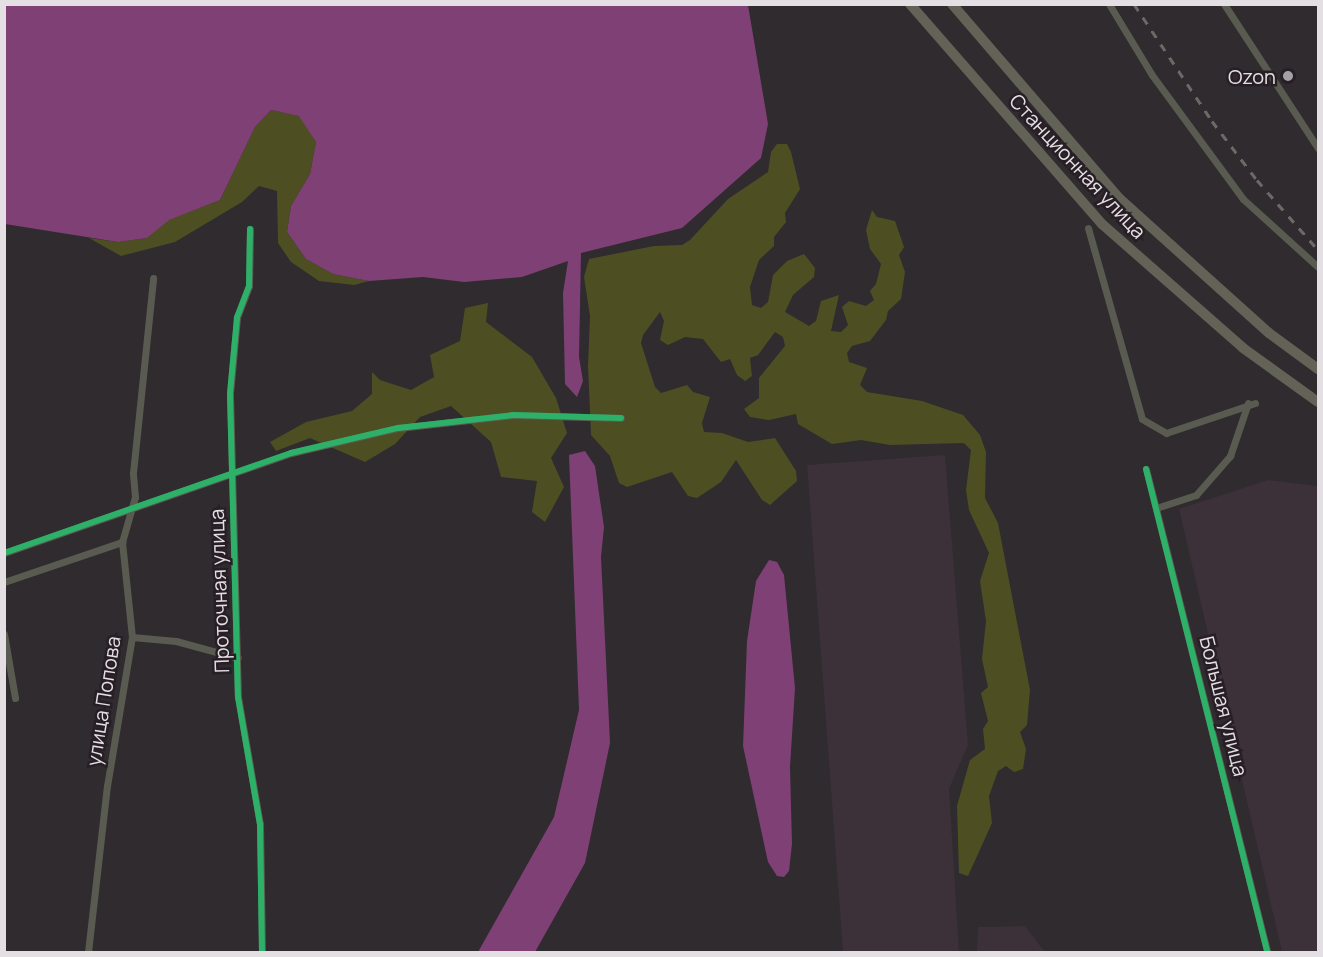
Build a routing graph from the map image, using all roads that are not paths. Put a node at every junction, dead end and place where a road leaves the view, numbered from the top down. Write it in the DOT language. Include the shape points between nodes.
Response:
graph roads {
  1 [pos="910,4"];
  2 [pos="952,4"];
  3 [pos="1109,4"];
  4 [pos="1224,4"];
  5 [pos="1318,148"];
  6 [pos="1088,228"];
  7 [pos="250,229"];
  8 [pos="1318,267"];
  9 [pos="153,278"];
  10 [pos="1318,369"];
  11 [pos="1318,402"];
  12 [pos="621,418"];
  13 [pos="1146,469"];
  14 [pos="232,473"];
  15 [pos="130,507"];
  16 [pos="1156,508"];
  17 [pos="122,542"];
  18 [pos="4,553"];
  19 [pos="4,582"];
  20 [pos="4,634"];
  21 [pos="132,637"];
  22 [pos="238,658"];
  23 [pos="15,698"];
  24 [pos="88,952"];
  25 [pos="262,952"];
  26 [pos="1267,952"];
  1 -- 11 [label="main road, Станционная улица" via="1102,224 1243,348"];
  2 -- 10 [label="main road, Станционная улица" via="1127,205 1269,333"];
  3 -- 8 [label="street" via="1152,75 1243,199"];
  4 -- 5 [label="street"];
  6 -- 16 [label="street" via="1142,419 1166,433 1252,403 1230,456 1197,495"];
  7 -- 14 [label="street, Проточная улица" via="249,286 237,318 230,394"];
  9 -- 15 [label="street, улица Попова" via="133,473 135,497"];
  12 -- 14 [label="street" via="513,415 398,428 291,453"];
  13 -- 16 [label="street, Большая улица"];
  14 -- 15 [label="street"];
  14 -- 22 [label="street, Проточная улица"];
  15 -- 17 [label="street, улица Попова"];
  15 -- 18 [label="street"];
  16 -- 26 [label="street, Большая улица"];
  17 -- 19 [label="street"];
  17 -- 21 [label="street, улица Попова"];
  20 -- 23 [label="street"];
  21 -- 22 [label="street" via="176,641"];
  21 -- 24 [label="street, улица Попова" via="106,786"];
  22 -- 25 [label="street, Проточная улица" via="241,732 255,777 260,824"];
}
